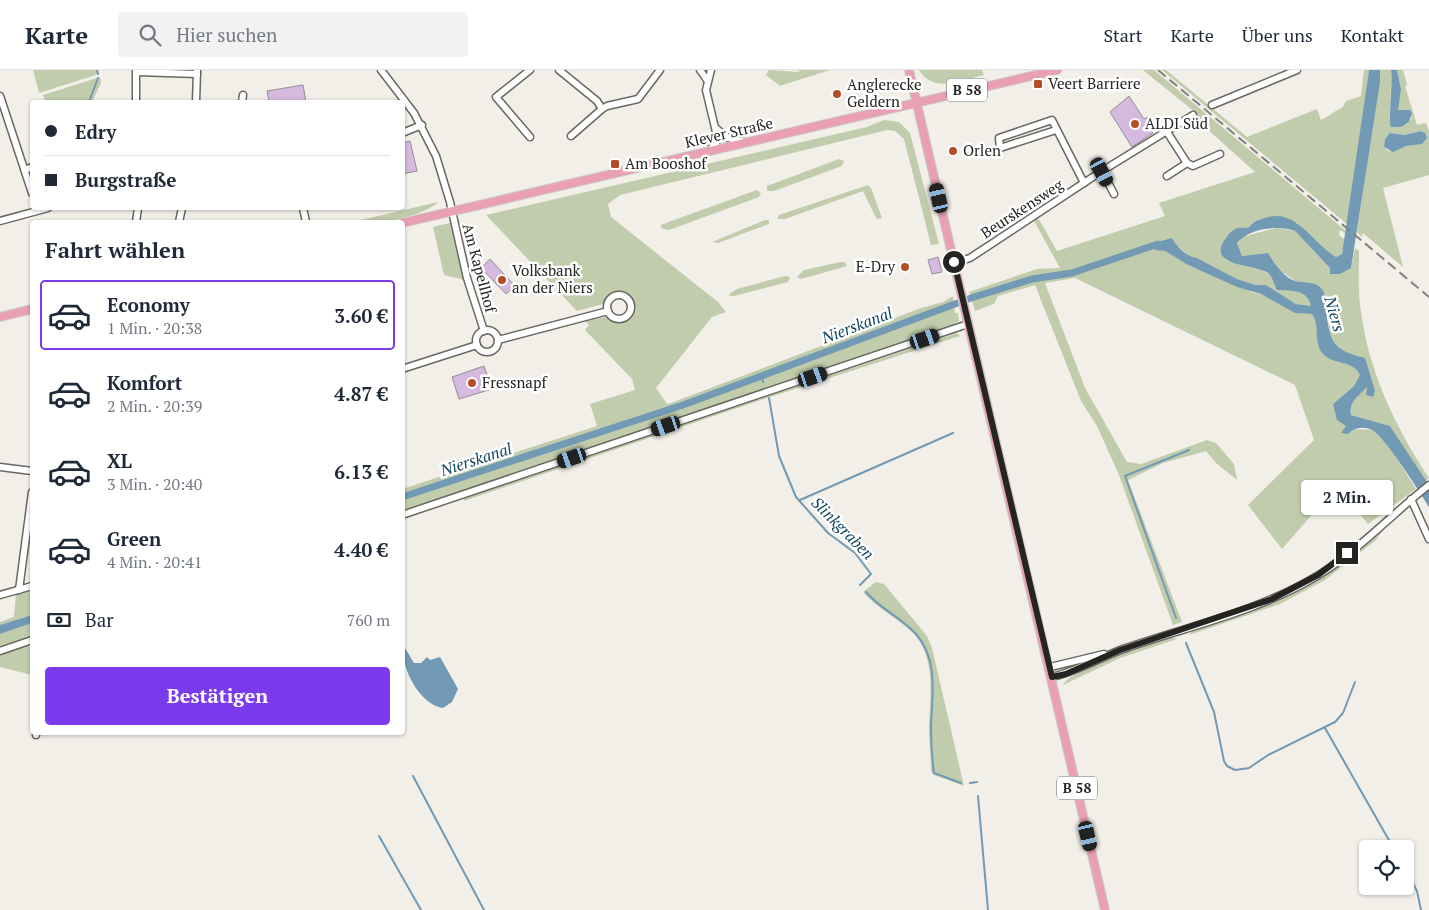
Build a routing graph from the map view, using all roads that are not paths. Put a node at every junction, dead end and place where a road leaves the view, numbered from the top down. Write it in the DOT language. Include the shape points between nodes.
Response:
graph roads {
  1 [pos="380,70"];
  2 [pos="530,70"];
  3 [pos="560,70"];
  4 [pos="660,70"];
  5 [pos="700,70"];
  6 [pos="711,70"];
  7 [pos="909,70"];
  8 [pos="1057,70"];
  9 [pos="1297,70"];
  10 [pos="136,71"];
  11 [pos="197,72"];
  12 [pos="707,80"];
  13 [pos="243,95"];
  14 [pos="0,96"];
  15 [pos="136,100"];
  16 [pos="196,100"];
  17 [pos="242,100"];
  18 [pos="403,100"];
  19 [pos="916,102"];
  20 [pos="405,103"];
  21 [pos="1,105"];
  22 [pos="1212,105"];
  23 [pos="602,109"];
  24 [pos="1193,115"];
  25 [pos="422,125"];
  26 [pos="717,129"];
  27 [pos="1056,130"];
  28 [pos="405,132"];
  29 [pos="1166,132"];
  30 [pos="571,136"];
  31 [pos="530,137"];
  32 [pos="746,143"];
  33 [pos="708,152"];
  34 [pos="1220,154"];
  35 [pos="1187,164"];
  36 [pos="30,168"];
  37 [pos="25,170"];
  38 [pos="1102,172"];
  39 [pos="1167,176"];
  40 [pos="1084,183"];
  41 [pos="30,186"];
  42 [pos="1114,194"];
  43 [pos="35,210"];
  44 [pos="452,211"];
  45 [pos="0,221"];
  46 [pos="405,222"];
  47 [pos="954,262"];
  48 [pos="30,310"];
  49 [pos="608,310"];
  50 [pos="0,317"];
  51 [pos="968,324"];
  52 [pos="484,330"];
  53 [pos="498,340"];
  54 [pos="477,345"];
  55 [pos="405,368"];
  56 [pos="0,467"];
  57 [pos="30,471"];
  58 [pos="1429,485"];
  59 [pos="1413,498"];
  60 [pos="30,507"];
  61 [pos="405,514"];
  62 [pos="1429,539"];
  63 [pos="30,587"];
  64 [pos="19,590"];
  65 [pos="0,596"];
  66 [pos="30,641"];
  67 [pos="1120,650"];
  68 [pos="0,651"];
  69 [pos="1050,667"];
  70 [pos="1052,677"];
  71 [pos="1105,910"];
  1 -- 18 [label="street, Am Kapellhof"];
  2 -- 31 [label="street" via="496,97"];
  3 -- 23 [label="street" via="598,100"];
  4 -- 23 [label="street" via="638,100"];
  5 -- 12 [label="street"];
  6 -- 12 [label="street"];
  7 -- 19 [label="main road"];
  8 -- 19 [label="main road, B 58"];
  9 -- 22 [label="street"];
  10 -- 11 [label="street"];
  10 -- 15 [label="street"];
  11 -- 16 [label="street"];
  12 -- 26 [label="street" via="708,98"];
  13 -- 17 [label="street"];
  14 -- 21 [label="street"];
  19 -- 32 [label="main road, Klever Straße"];
  19 -- 47 [label="main road, B 58"];
  20 -- 25 [label="street, Am Kapellhof"];
  21 -- 37 [label="street"];
  23 -- 30 [label="street"];
  24 -- 29 [label="street, Beurskensweg"];
  25 -- 28 [label="street"];
  25 -- 44 [label="street, Am Kapellhof" via="438,163"];
  26 -- 32 [label="street" via="726,137"];
  26 -- 33 [label="street" via="716,143"];
  27 -- 27 [label="street" via="1027,140 1000,148 999,138 1023,129 1052,120"];
  27 -- 40 [label="street"];
  29 -- 35 [label="street"];
  29 -- 38 [label="street, Beurskensweg"];
  32 -- 33 [label="main road, Klever Straße"];
  33 -- 44 [label="main road, Klever Straße"];
  34 -- 35 [label="street" via="1193,166"];
  35 -- 39 [label="street"];
  36 -- 37 [label="street"];
  37 -- 41 [label="street"];
  38 -- 40 [label="street, Beurskensweg"];
  38 -- 42 [label="street"];
  40 -- 47 [label="street, Beurskensweg" via="970,258"];
  43 -- 45 [label="street"];
  44 -- 46 [label="main road, Klever Straße"];
  44 -- 52 [label="street, Am Kapellhof" via="467,278"];
  47 -- 51 [label="main road, B 58"];
  48 -- 50 [label="main road"];
  49 -- 53 [label="street"];
  51 -- 61 [label="street"];
  51 -- 69 [label="main road, B 58"];
  52 -- 53 [label="street, Am Kapellhof" via="491,331"];
  52 -- 54 [label="street, Am Kapellhof" via="477,336"];
  53 -- 54 [label="street" via="490,351"];
  54 -- 55 [label="street"];
  56 -- 57 [label="street"];
  58 -- 59 [label="street"];
  59 -- 62 [label="street"];
  59 -- 67 [label="street" via="1318,575 1297,587 1272,599"];
  60 -- 64 [label="street"];
  63 -- 64 [label="street"];
  64 -- 65 [label="street"];
  66 -- 68 [label="street"];
  67 -- 69 [label="street"];
  67 -- 70 [label="street"];
  69 -- 70 [label="main road, B 58"];
  70 -- 71 [label="main road, B 58"];
}
